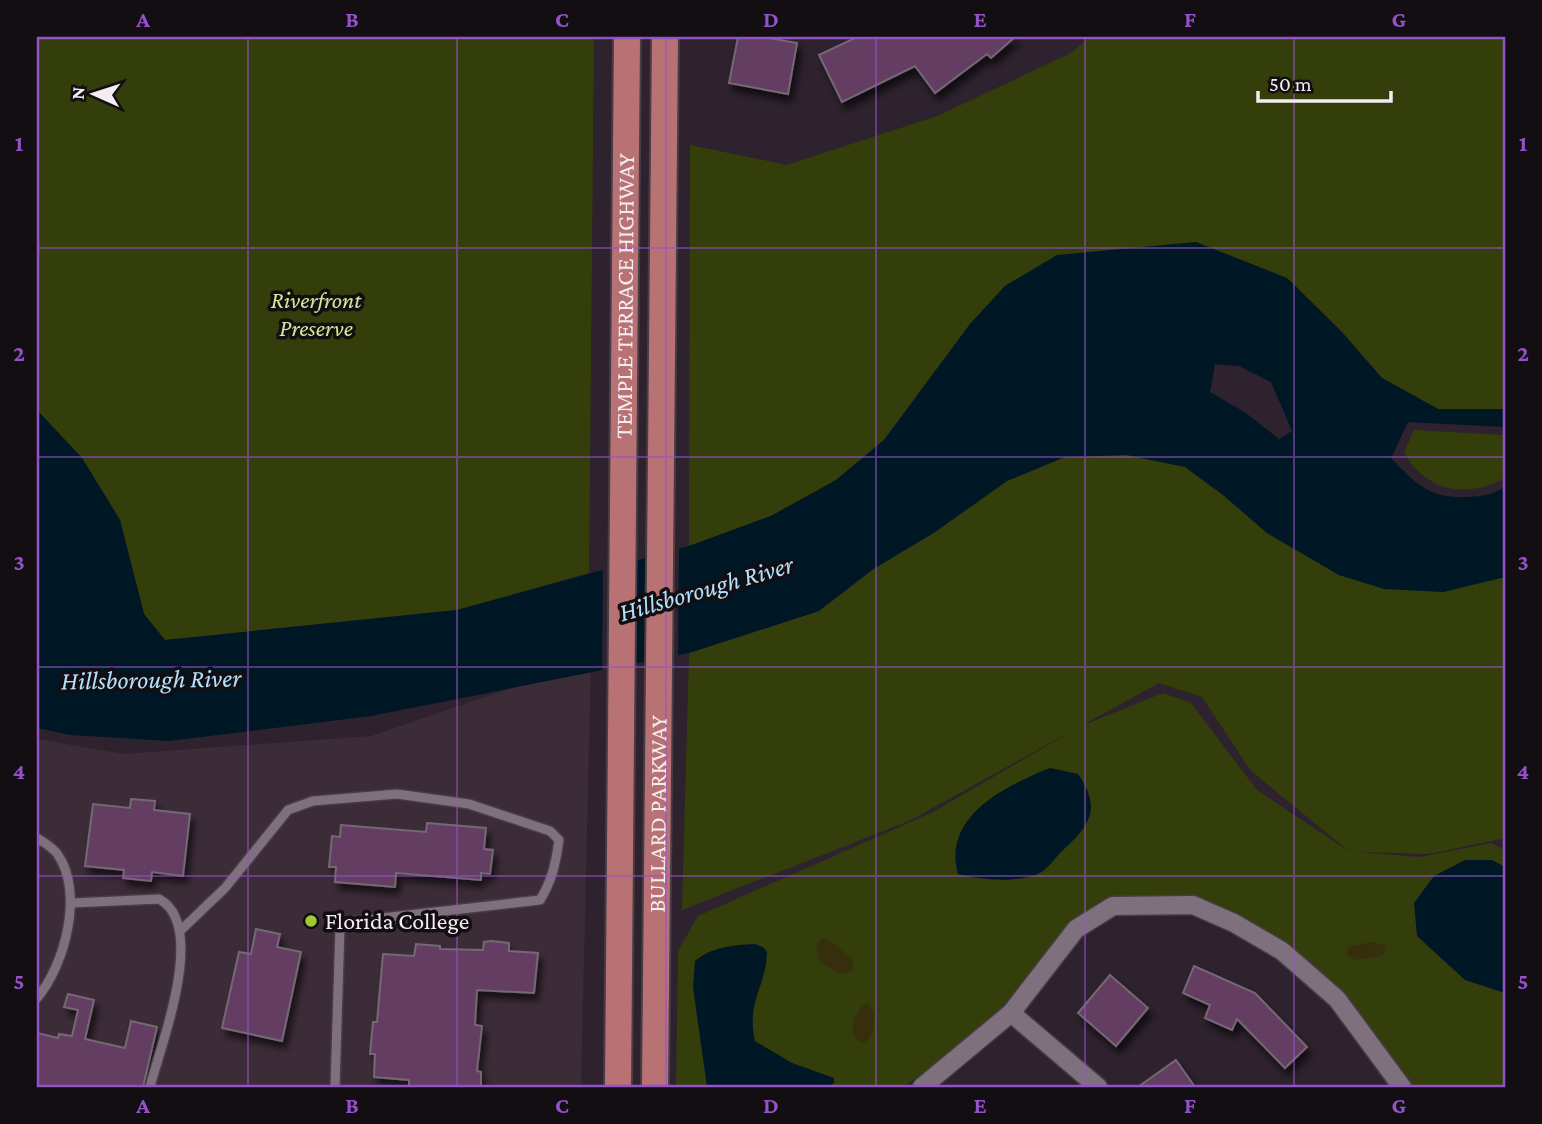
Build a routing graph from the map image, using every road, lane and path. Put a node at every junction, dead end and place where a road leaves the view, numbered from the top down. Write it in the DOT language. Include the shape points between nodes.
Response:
graph roads {
  1 [pos="626,37"];
  2 [pos="665,37"];
  3 [pos="661,542"];
  4 [pos="621,557"];
  5 [pos="37,838"];
  6 [pos="72,904"];
  7 [pos="180,931"];
  8 [pos="37,998"];
  9 [pos="1011,1013"];
  10 [pos="150,1087"];
  11 [pos="335,1087"];
  12 [pos="618,1087"];
  13 [pos="655,1087"];
  14 [pos="922,1087"];
  15 [pos="1098,1087"];
  16 [pos="1402,1087"];
  1 -- 4 [label="main road, TEMPLE TERRACE HIGHWAY"];
  2 -- 3 [label="main road, TEMPLE TERRACE HIGHWAY"];
  3 -- 13 [label="main road, BULLARD PARKWAY"];
  4 -- 12 [label="main road, BULLARD PARKWAY"];
  5 -- 6 [label="lane" via="58,853"];
  6 -- 7 [label="lane" via="159,899 168,904"];
  6 -- 8 [label="lane" via="56,962"];
  7 -- 10 [label="lane" via="183,956"];
  7 -- 11 [label="lane" via="225,888 288,810 313,801 397,794 470,804 550,831 559,840 551,883 540,900 355,921 340,928"];
  9 -- 14 [label="street"];
  9 -- 15 [label="street"];
  9 -- 16 [label="street" via="1076,929 1113,906 1193,905 1282,951 1337,999"];
}
